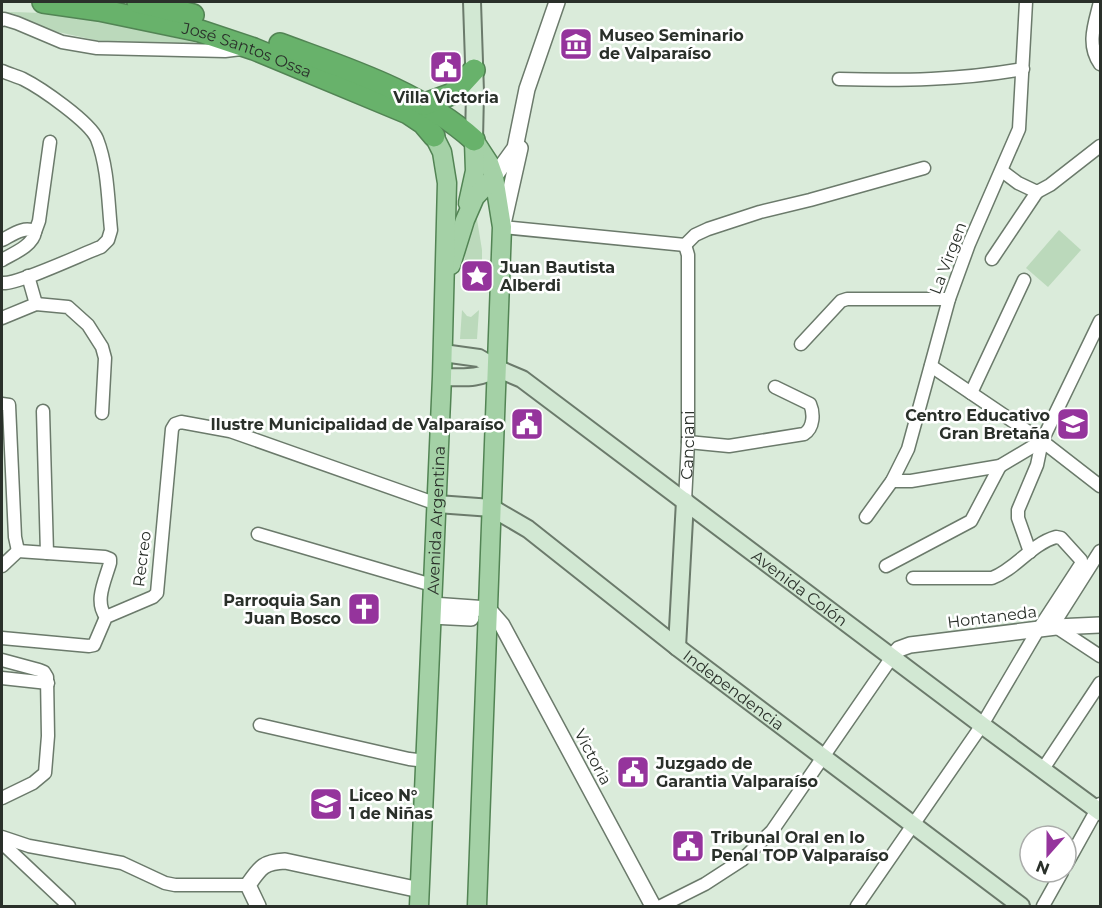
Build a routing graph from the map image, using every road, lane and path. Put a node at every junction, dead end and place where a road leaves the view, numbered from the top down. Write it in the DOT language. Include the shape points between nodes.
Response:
graph roads {
  1 [pos="43,2"];
  2 [pos="138,2"];
  3 [pos="472,2"];
  4 [pos="557,2"];
  5 [pos="1026,2"];
  6 [pos="1100,2"];
  7 [pos="2,20"];
  8 [pos="254,48"];
  9 [pos="1101,64"];
  10 [pos="1023,69"];
  11 [pos="474,70"];
  12 [pos="2,71"];
  13 [pos="839,79"];
  14 [pos="425,104"];
  15 [pos="520,129"];
  16 [pos="434,136"];
  17 [pos="474,140"];
  18 [pos="50,142"];
  19 [pos="1101,146"];
  20 [pos="924,168"];
  21 [pos="1002,171"];
  22 [pos="494,177"];
  23 [pos="1037,192"];
  24 [pos="465,220"];
  25 [pos="502,227"];
  26 [pos="35,232"];
  27 [pos="2,240"];
  28 [pos="685,245"];
  29 [pos="992,259"];
  30 [pos="2,260"];
  31 [pos="28,276"];
  32 [pos="1024,280"];
  33 [pos="2,283"];
  34 [pos="949,299"];
  35 [pos="36,304"];
  36 [pos="443,314"];
  37 [pos="2,318"];
  38 [pos="1101,321"];
  39 [pos="1097,341"];
  40 [pos="801,344"];
  41 [pos="443,353"];
  42 [pos="931,366"];
  43 [pos="496,368"];
  44 [pos="442,377"];
  45 [pos="775,387"];
  46 [pos="971,393"];
  47 [pos="5,404"];
  48 [pos="43,411"];
  49 [pos="102,413"];
  50 [pos="1042,441"];
  51 [pos="687,442"];
  52 [pos="1000,466"];
  53 [pos="892,481"];
  54 [pos="1101,486"];
  55 [pos="685,501"];
  56 [pos="437,504"];
  57 [pos="492,508"];
  58 [pos="866,517"];
  59 [pos="258,534"];
  60 [pos="18,551"];
  61 [pos="1101,551"];
  62 [pos="1030,552"];
  63 [pos="47,553"];
  64 [pos="2,566"];
  65 [pos="886,566"];
  66 [pos="913,578"];
  67 [pos="432,585"];
  68 [pos="432,610"];
  69 [pos="493,617"];
  70 [pos="106,618"];
  71 [pos="1101,625"];
  72 [pos="1056,627"];
  73 [pos="1038,630"];
  74 [pos="2,638"];
  75 [pos="677,647"];
  76 [pos="1101,656"];
  77 [pos="892,657"];
  78 [pos="2,660"];
  79 [pos="2,680"];
  80 [pos="48,683"];
  81 [pos="1101,683"];
  82 [pos="21,688"];
  83 [pos="260,724"];
  84 [pos="982,725"];
  85 [pos="822,757"];
  86 [pos="426,761"];
  87 [pos="1043,769"];
  88 [pos="2,798"];
  89 [pos="1099,808"];
  90 [pos="912,824"];
  91 [pos="2,837"];
  92 [pos="2,843"];
  93 [pos="1078,844"];
  94 [pos="1055,884"];
  95 [pos="248,885"];
  96 [pos="420,898"];
  97 [pos="69,906"];
  98 [pos="258,906"];
  99 [pos="477,906"];
  100 [pos="653,906"];
  101 [pos="662,906"];
  102 [pos="857,906"];
  103 [pos="1021,906"];
  104 [pos="1043,906"];
  1 -- 8 [label="highway, José Santos Ossa" via="200,31"];
  2 -- 14 [label="highway, José Santos Ossa" via="280,44"];
  3 -- 11 [label="main road"];
  4 -- 15 [label="street" via="527,89"];
  5 -- 10 [label="street, La Virgen"];
  6 -- 9 [label="street" via="1092,42 1094,56"];
  7 -- 8 [label="street" via="62,42 97,48"];
  8 -- 16 [label="highway, José Santos Ossa" via="392,105 423,123"];
  10 -- 13 [label="street" via="915,81"];
  10 -- 21 [label="street, La Virgen" via="1019,129"];
  11 -- 14 [label="highway" via="452,94"];
  11 -- 17 [label="main road"];
  12 -- 31 [label="street" via="31,84 88,126 101,150 105,176 111,230 108,240 101,247"];
  14 -- 17 [label="highway, José Santos Ossa"];
  15 -- 22 [label="street" via="515,148"];
  15 -- 25 [label="street" via="520,151"];
  16 -- 36 [label="main road, Avenida Argentina" via="442,152 447,183"];
  17 -- 22 [label="main road"];
  17 -- 24 [label="main road" via="475,171"];
  18 -- 26 [label="street"];
  19 -- 23 [label="street"];
  20 -- 28 [label="street" via="729,222 695,235"];
  21 -- 23 [label="street"];
  21 -- 34 [label="street, La Virgen"];
  22 -- 24 [label="main road" via="475,197"];
  22 -- 25 [label="main road"];
  23 -- 29 [label="street"];
  24 -- 25 [label="main road" via="477,203 486,203"];
  24 -- 36 [label="main road" via="453,255"];
  25 -- 28 [label="street"];
  25 -- 43 [label="main road"];
  26 -- 27 [label="street" via="24,229"];
  26 -- 30 [label="street" via="30,243"];
  28 -- 51 [label="street, Canciani"];
  31 -- 33 [label="street"];
  31 -- 35 [label="street"];
  32 -- 46 [label="street"];
  34 -- 40 [label="street" via="847,299"];
  34 -- 42 [label="street, La Virgen"];
  35 -- 37 [label="street"];
  35 -- 49 [label="street" via="68,308 88,325 102,347"];
  36 -- 41 [label="main road, Avenida Argentina"];
  38 -- 39 [label="street"];
  39 -- 50 [label="street"];
  41 -- 43 [label="main road, Avenida Colón" via="479,358"];
  41 -- 44 [label="main road, Avenida Argentina"];
  42 -- 46 [label="street"];
  42 -- 53 [label="street, La Virgen" via="908,449"];
  43 -- 44 [label="main road" via="482,376"];
  43 -- 55 [label="main road, Avenida Colón" via="522,379"];
  43 -- 57 [label="main road"];
  44 -- 56 [label="main road, Avenida Argentina"];
  45 -- 51 [label="street" via="810,404 809,431 729,446"];
  46 -- 50 [label="street"];
  47 -- 60 [label="street"];
  48 -- 63 [label="street"];
  50 -- 52 [label="street"];
  50 -- 54 [label="street"];
  50 -- 62 [label="street" via="1037,465 1018,510"];
  51 -- 55 [label="street, Canciani"];
  52 -- 53 [label="street" via="911,482"];
  52 -- 65 [label="street" via="971,521"];
  53 -- 58 [label="street, La Virgen"];
  55 -- 75 [label="main road, Canciani"];
  55 -- 77 [label="main road, Avenida Colón"];
  56 -- 57 [label="main road, Independencia"];
  56 -- 67 [label="main road, Avenida Argentina"];
  56 -- 70 [label="street, Recreo" via="230,431 175,424 157,593"];
  57 -- 69 [label="main road"];
  57 -- 75 [label="main road, Independencia" via="528,529"];
  59 -- 67 [label="street"];
  60 -- 63 [label="street"];
  60 -- 64 [label="street"];
  61 -- 72 [label="street" via="1057,617"];
  62 -- 66 [label="street" via="992,578"];
  62 -- 73 [label="street" via="1056,537 1082,560"];
  63 -- 70 [label="street" via="110,559 100,601"];
  67 -- 68 [label="main road, Avenida Argentina"];
  68 -- 69 [label="street"];
  68 -- 86 [label="main road, Avenida Argentina"];
  69 -- 99 [label="main road"];
  69 -- 100 [label="street, Victoria"];
  70 -- 74 [label="street" via="94,645 89,646"];
  71 -- 72 [label="street, Hontaneda"];
  72 -- 73 [label="street, Hontaneda"];
  72 -- 76 [label="street"];
  73 -- 77 [label="street, Hontaneda" via="910,645"];
  73 -- 84 [label="street"];
  75 -- 85 [label="main road, Independencia"];
  77 -- 84 [label="main road, Avenida Colón"];
  77 -- 85 [label="street"];
  78 -- 80 [label="street" via="44,672"];
  79 -- 80 [label="street"];
  79 -- 82 [label="street"];
  80 -- 88 [label="street" via="45,773"];
  81 -- 87 [label="street"];
  83 -- 86 [label="street"];
  84 -- 87 [label="main road, Avenida Colón"];
  84 -- 90 [label="street"];
  85 -- 90 [label="main road, Independencia"];
  85 -- 101 [label="street" via="772,831 742,860 705,885"];
  86 -- 96 [label="main road, Avenida Argentina"];
  87 -- 89 [label="main road, Avenida Colón"];
  89 -- 93 [label="street"];
  90 -- 102 [label="street"];
  90 -- 103 [label="main road, Independencia"];
  91 -- 95 [label="street" via="122,864 175,885"];
  92 -- 97 [label="street"];
  94 -- 104 [label="street"];
  95 -- 96 [label="street" via="262,866 285,861"];
  95 -- 98 [label="street"];
}
